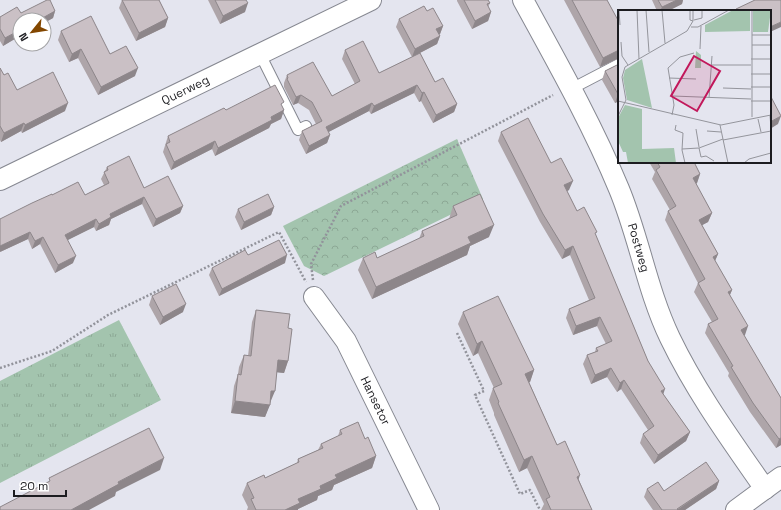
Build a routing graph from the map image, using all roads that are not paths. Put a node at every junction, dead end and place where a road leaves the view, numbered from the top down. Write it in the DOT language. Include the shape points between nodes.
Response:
graph roads {
  1 [pos="372,0"];
  2 [pos="523,0"];
  3 [pos="260,54"];
  4 [pos="618,64"];
  5 [pos="571,88"];
  6 [pos="306,126"];
  7 [pos="0,180"];
  8 [pos="314,297"];
  9 [pos="781,478"];
  10 [pos="765,489"];
  11 [pos="429,510"];
  12 [pos="736,510"];
  1 -- 3 [label="street, Querweg"];
  2 -- 5 [label="street, Postweg"];
  3 -- 6 [label="lane" via="298,130"];
  3 -- 7 [label="street, Querweg"];
  4 -- 5 [label="lane"];
  5 -- 10 [label="street, Postweg" via="620,190 650,287 669,336 691,381"];
  8 -- 11 [label="street, Hansetor" via="346,341"];
  9 -- 10 [label="street"];
  10 -- 12 [label="street"];
}
